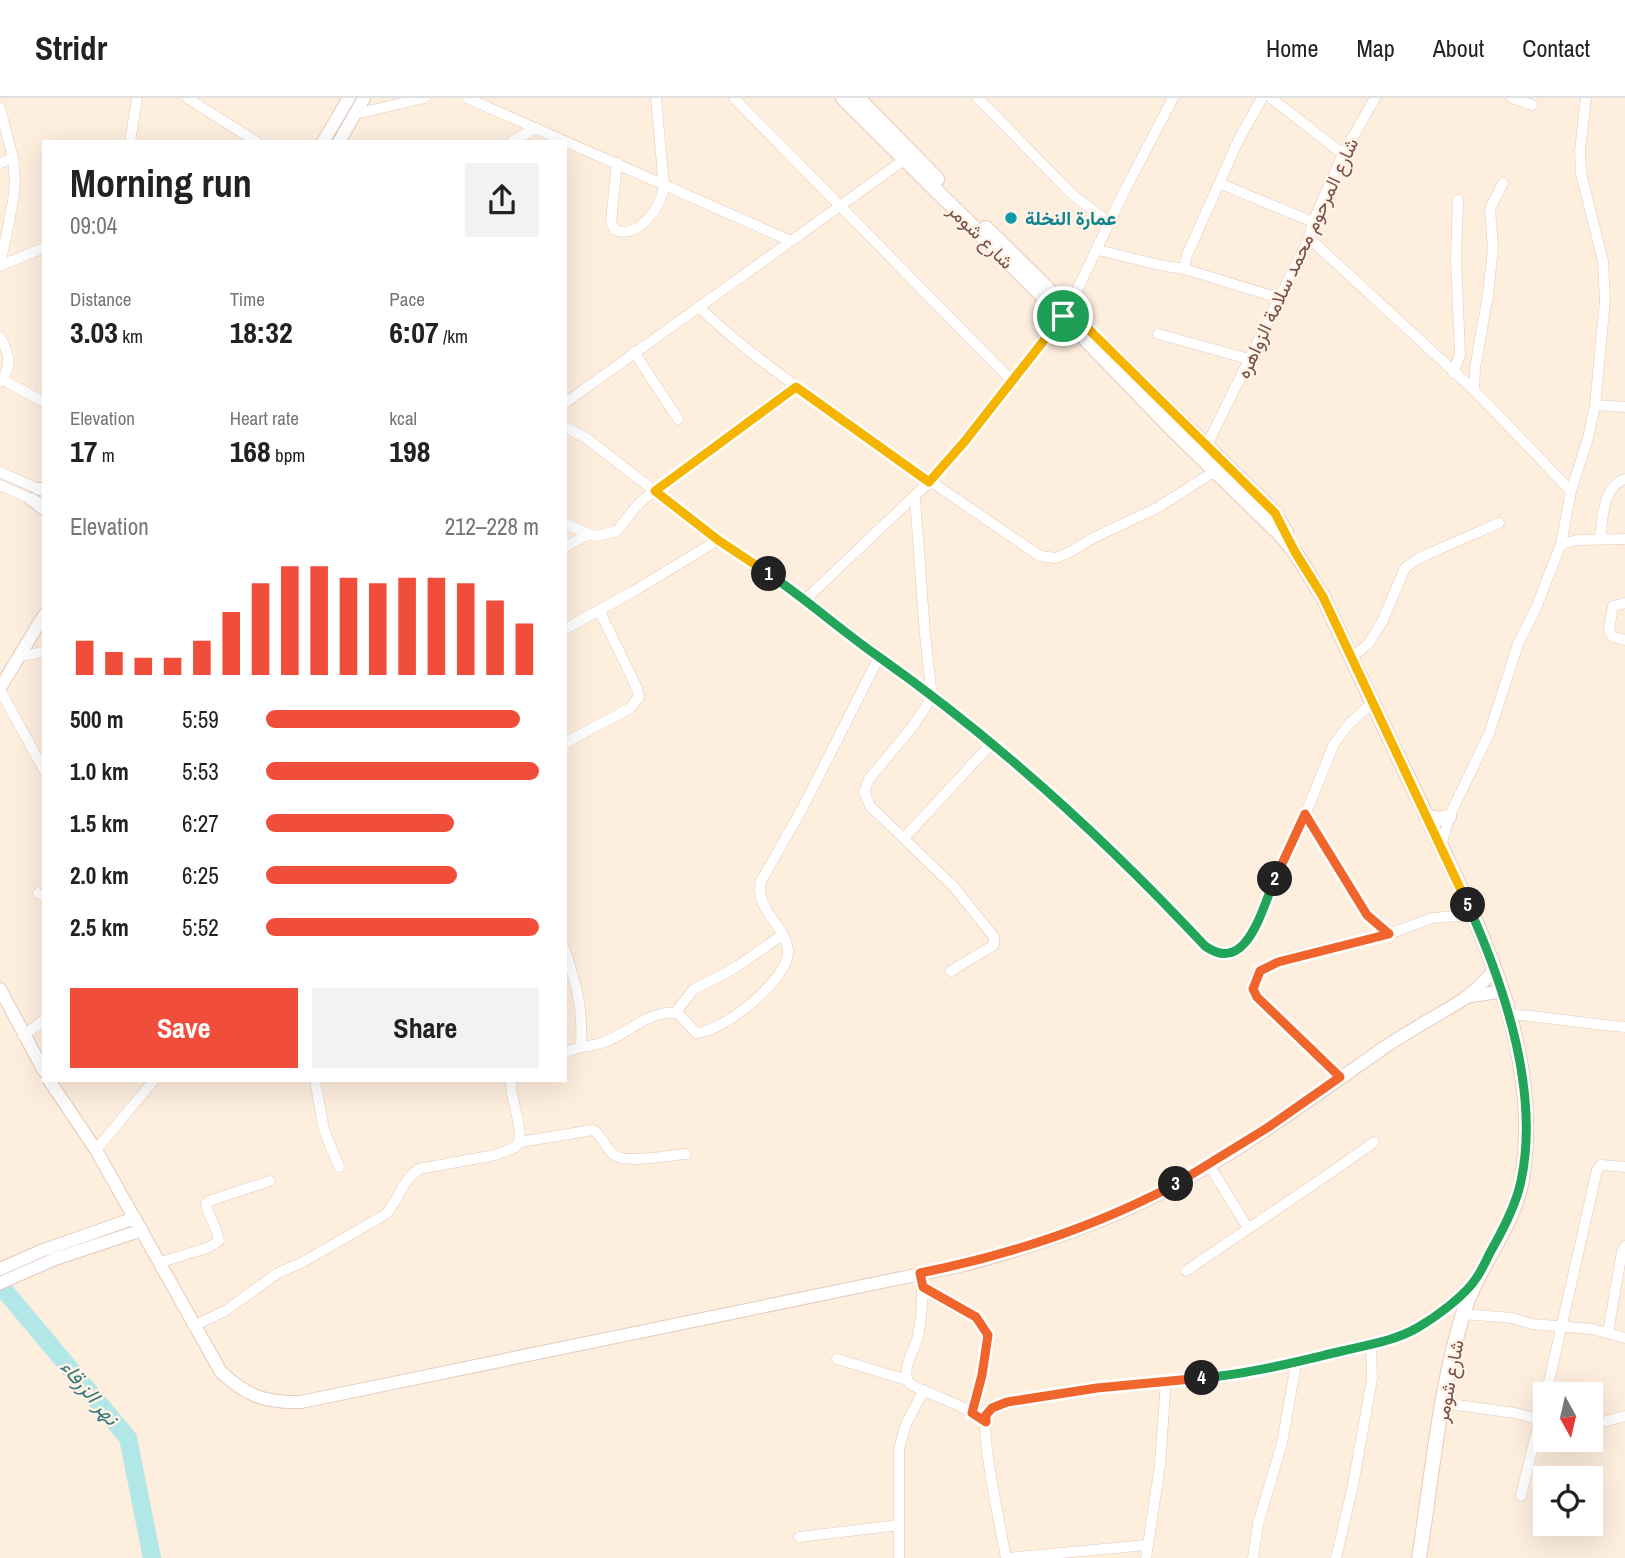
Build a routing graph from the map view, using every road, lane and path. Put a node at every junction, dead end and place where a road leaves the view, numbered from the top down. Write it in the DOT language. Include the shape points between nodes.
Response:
graph roads {
  1 [pos="137,98"];
  2 [pos="187,98"];
  3 [pos="348,98"];
  4 [pos="364,98"];
  5 [pos="425,98"];
  6 [pos="467,98"];
  7 [pos="656,98"];
  8 [pos="734,98"];
  9 [pos="843,98"];
  10 [pos="858,98"];
  11 [pos="978,98"];
  12 [pos="1173,98"];
  13 [pos="1262,98"];
  14 [pos="1271,98"];
  15 [pos="1375,98"];
  16 [pos="1512,98"];
  17 [pos="1586,98"];
  18 [pos="1284,102"];
  19 [pos="1532,105"];
  20 [pos="0,108"];
  21 [pos="355,114"];
  22 [pos="537,128"];
  23 [pos="551,138"];
  24 [pos="130,140"];
  25 [pos="254,140"];
  26 [pos="324,140"];
  27 [pos="340,140"];
  28 [pos="515,140"];
  29 [pos="567,144"];
  30 [pos="1343,154"];
  31 [pos="13,158"];
  32 [pos="904,160"];
  33 [pos="0,163"];
  34 [pos="617,163"];
  35 [pos="1503,183"];
  36 [pos="1221,184"];
  37 [pos="664,187"];
  38 [pos="1458,200"];
  39 [pos="839,204"];
  40 [pos="1313,222"];
  41 [pos="1109,223"];
  42 [pos="1309,238"];
  43 [pos="791,241"];
  44 [pos="42,249"];
  45 [pos="1098,250"];
  46 [pos="1,266"];
  47 [pos="1184,269"];
  48 [pos="1279,298"];
  49 [pos="699,307"];
  50 [pos="1065,313"];
  51 [pos="1158,334"];
  52 [pos="0,337"];
  53 [pos="634,352"];
  54 [pos="1249,359"];
  55 [pos="1453,373"];
  56 [pos="1,381"];
  57 [pos="1012,381"];
  58 [pos="796,387"];
  59 [pos="1474,390"];
  60 [pos="42,401"];
  61 [pos="567,401"];
  62 [pos="1595,405"];
  63 [pos="1625,407"];
  64 [pos="678,419"];
  65 [pos="567,428"];
  66 [pos="1204,451"];
  67 [pos="1215,471"];
  68 [pos="0,472"];
  69 [pos="1625,479"];
  70 [pos="929,482"];
  71 [pos="0,485"];
  72 [pos="655,491"];
  73 [pos="1571,491"];
  74 [pos="915,496"];
  75 [pos="41,497"];
  76 [pos="1499,523"];
  77 [pos="567,525"];
  78 [pos="587,535"];
  79 [pos="1600,539"];
  80 [pos="1625,539"];
  81 [pos="718,540"];
  82 [pos="1560,544"];
  83 [pos="567,546"];
  84 [pos="1295,552"];
  85 [pos="805,600"];
  86 [pos="1625,603"];
  87 [pos="599,610"];
  88 [pos="42,618"];
  89 [pos="567,628"];
  90 [pos="1625,640"];
  91 [pos="42,652"];
  92 [pos="20,656"];
  93 [pos="880,657"];
  94 [pos="1351,658"];
  95 [pos="0,689"];
  96 [pos="932,697"];
  97 [pos="1372,703"];
  98 [pos="567,742"];
  99 [pos="991,744"];
  100 [pos="42,766"];
  101 [pos="1305,814"];
  102 [pos="1426,816"];
  103 [pos="1449,817"];
  104 [pos="905,837"];
  105 [pos="1441,846"];
  106 [pos="1472,915"];
  107 [pos="1389,934"];
  108 [pos="782,935"];
  109 [pos="567,957"];
  110 [pos="1495,970"];
  111 [pos="951,971"];
  112 [pos="0,989"];
  113 [pos="1503,991"];
  114 [pos="1466,997"];
  115 [pos="675,1013"];
  116 [pos="1509,1014"];
  117 [pos="42,1022"];
  118 [pos="1625,1027"];
  119 [pos="23,1036"];
  120 [pos="580,1047"];
  121 [pos="567,1051"];
  122 [pos="42,1068"];
  123 [pos="1340,1077"];
  124 [pos="50,1082"];
  125 [pos="152,1082"];
  126 [pos="315,1082"];
  127 [pos="511,1082"];
  128 [pos="520,1142"];
  129 [pos="1374,1143"];
  130 [pos="96,1150"];
  131 [pos="685,1154"];
  132 [pos="1209,1165"];
  133 [pos="339,1167"];
  134 [pos="1625,1167"];
  135 [pos="270,1181"];
  136 [pos="135,1217"];
  137 [pos="1248,1228"];
  138 [pos="142,1230"];
  139 [pos="1625,1246"];
  140 [pos="161,1262"];
  141 [pos="7,1270"];
  142 [pos="1186,1271"];
  143 [pos="920,1273"];
  144 [pos="1476,1279"];
  145 [pos="0,1283"];
  146 [pos="923,1287"];
  147 [pos="1463,1314"];
  148 [pos="193,1325"];
  149 [pos="1562,1326"];
  150 [pos="1608,1333"];
  151 [pos="1625,1338"];
  152 [pos="1371,1345"];
  153 [pos="837,1359"];
  154 [pos="1296,1364"];
  155 [pos="907,1380"];
  156 [pos="1166,1381"];
  157 [pos="1548,1382"];
  158 [pos="924,1390"];
  159 [pos="1443,1403"];
  160 [pos="972,1413"];
  161 [pos="1625,1416"];
  162 [pos="1533,1418"];
  163 [pos="986,1422"];
  164 [pos="1603,1422"];
  165 [pos="1534,1452"];
  166 [pos="1521,1496"];
  167 [pos="899,1525"];
  168 [pos="799,1537"];
  169 [pos="1146,1545"];
  170 [pos="899,1558"];
  171 [pos="1007,1558"];
  172 [pos="1146,1558"];
  173 [pos="1253,1558"];
  174 [pos="1336,1558"];
  175 [pos="1419,1558"];
  1 -- 24 [label="street"];
  2 -- 25 [label="street"];
  3 -- 26 [label="street"];
  4 -- 21 [label="street"];
  5 -- 21 [label="street"];
  6 -- 22 [label="street"];
  7 -- 37 [label="street"];
  8 -- 39 [label="street"];
  9 -- 32 [label="main road, شارع شومر"];
  10 -- 50 [label="main road, شارع شومر"];
  11 -- 41 [label="street" via="1072,194"];
  12 -- 41 [label="street"];
  13 -- 36 [label="street"];
  14 -- 18 [label="street"];
  15 -- 30 [label="street, شارع المرحوم محمد سلامة الزواهره"];
  16 -- 19 [label="street"];
  17 -- 62 [label="street" via="1581,173 1600,242 1605,300"];
  18 -- 30 [label="street"];
  20 -- 31 [label="street"];
  21 -- 27 [label="street"];
  22 -- 23 [label="street"];
  22 -- 28 [label="street"];
  29 -- 34 [label="street"];
  30 -- 40 [label="street, شارع المرحوم محمد سلامة الزواهره"];
  31 -- 33 [label="street"];
  31 -- 46 [label="street" via="13,201"];
  32 -- 39 [label="street"];
  32 -- 50 [label="main road, شارع شومر"];
  34 -- 37 [label="street"];
  34 -- 37 [label="street" via="611,217 612,226 620,232 634,229 650,216"];
  35 -- 59 [label="street" via="1490,209 1493,248"];
  36 -- 40 [label="street"];
  36 -- 47 [label="street"];
  37 -- 43 [label="street"];
  38 -- 55 [label="street" via="1460,355"];
  39 -- 43 [label="street"];
  39 -- 57 [label="street"];
  40 -- 42 [label="street, شارع المرحوم محمد سلامة الزواهره"];
  41 -- 45 [label="street"];
  42 -- 48 [label="street, شارع المرحوم محمد سلامة الزواهره"];
  42 -- 55 [label="street"];
  43 -- 49 [label="street"];
  44 -- 46 [label="street"];
  45 -- 47 [label="street"];
  45 -- 50 [label="street"];
  47 -- 48 [label="street"];
  48 -- 54 [label="street, شارع المرحوم محمد سلامة الزواهره"];
  49 -- 53 [label="street"];
  49 -- 58 [label="street"];
  50 -- 57 [label="street"];
  50 -- 66 [label="main road, شارع شومر"];
  51 -- 54 [label="street"];
  52 -- 56 [label="street" via="9,361"];
  53 -- 61 [label="street"];
  53 -- 64 [label="street"];
  54 -- 66 [label="street, شارع المرحوم محمد سلامة الزواهره"];
  55 -- 59 [label="street"];
  56 -- 60 [label="street"];
  57 -- 70 [label="street"];
  58 -- 70 [label="street"];
  58 -- 72 [label="street"];
  59 -- 73 [label="street"];
  62 -- 63 [label="street"];
  62 -- 73 [label="street"];
  65 -- 72 [label="street"];
  66 -- 67 [label="main road, شارع شومر"];
  66 -- 84 [label="main road, شارع شومر" via="1275,513"];
  67 -- 70 [label="street" via="1157,508 1056,558 1040,556"];
  67 -- 84 [label="main road, شارع شومر"];
  68 -- 75 [label="street"];
  69 -- 79 [label="street" via="1608,492"];
  70 -- 74 [label="street"];
  71 -- 75 [label="street"];
  72 -- 78 [label="street" via="617,531"];
  72 -- 81 [label="street"];
  73 -- 82 [label="street"];
  74 -- 85 [label="street"];
  74 -- 96 [label="street"];
  76 -- 94 [label="street" via="1405,568 1382,622 1368,644"];
  77 -- 78 [label="street"];
  78 -- 83 [label="street"];
  79 -- 80 [label="street"];
  79 -- 82 [label="street"];
  81 -- 85 [label="street"];
  81 -- 87 [label="street"];
  82 -- 103 [label="street" via="1518,644 1489,734"];
  84 -- 94 [label="main road, شارع شومر" via="1323,597"];
  85 -- 93 [label="street"];
  86 -- 90 [label="street" via="1613,606 1609,629 1613,637"];
  87 -- 89 [label="street"];
  87 -- 98 [label="street" via="639,697 630,708"];
  88 -- 92 [label="street"];
  91 -- 92 [label="street"];
  92 -- 95 [label="street"];
  93 -- 96 [label="street"];
  93 -- 108 [label="street" via="761,881 762,902"];
  94 -- 97 [label="main road, شارع شومر"];
  95 -- 100 [label="street"];
  96 -- 99 [label="street"];
  96 -- 104 [label="street" via="864,788 870,806"];
  97 -- 101 [label="street" via="1334,744"];
  97 -- 102 [label="main road, شارع شومر"];
  99 -- 101 [label="street" via="1085,824 1216,954 1227,956 1245,944"];
  99 -- 104 [label="street"];
  101 -- 107 [label="street" via="1367,915"];
  102 -- 103 [label="main road"];
  102 -- 105 [label="main road, شارع شومر"];
  103 -- 105 [label="street"];
  104 -- 111 [label="street" via="994,937 994,945 987,951"];
  105 -- 106 [label="main road, شارع شومر"];
  106 -- 107 [label="street" via="1433,918"];
  106 -- 110 [label="main road, شارع شومر"];
  107 -- 123 [label="street" via="1278,962 1260,971 1255,981 1257,997"];
  108 -- 115 [label="street" via="693,990"];
  108 -- 115 [label="street" via="788,951 784,967 742,1011 700,1033"];
  109 -- 120 [label="street" via="580,1001"];
  110 -- 113 [label="main road, شارع شومر"];
  110 -- 114 [label="street"];
  112 -- 119 [label="street"];
  113 -- 114 [label="street"];
  113 -- 116 [label="main road, شارع شومر"];
  114 -- 123 [label="street"];
  115 -- 120 [label="street" via="645,1018 607,1041"];
  116 -- 118 [label="street"];
  116 -- 144 [label="main road, شارع شومر" via="1524,1101 1522,1180 1502,1232"];
  117 -- 119 [label="street"];
  119 -- 122 [label="street"];
  120 -- 121 [label="street"];
  123 -- 132 [label="street"];
  124 -- 130 [label="street"];
  125 -- 130 [label="street"];
  126 -- 133 [label="street" via="324,1130"];
  127 -- 128 [label="street"];
  128 -- 131 [label="street" via="593,1130 623,1159"];
  128 -- 148 [label="street" via="508,1152 419,1169 386,1214 278,1273 225,1311"];
  129 -- 137 [label="street"];
  130 -- 136 [label="street"];
  132 -- 137 [label="street"];
  132 -- 143 [label="street" via="1148,1199 1075,1231 1019,1250"];
  134 -- 149 [label="street" via="1605,1164 1597,1170"];
  135 -- 140 [label="street" via="209,1200 206,1207 219,1241"];
  136 -- 138 [label="street"];
  136 -- 141 [label="street"];
  137 -- 142 [label="street"];
  138 -- 140 [label="street"];
  138 -- 141 [label="street"];
  139 -- 150 [label="street"];
  140 -- 148 [label="street"];
  141 -- 145 [label="street"];
  143 -- 146 [label="street"];
  143 -- 148 [label="street" via="301,1402 278,1403 241,1390 221,1372"];
  144 -- 147 [label="main road, شارع شومر"];
  144 -- 152 [label="street" via="1417,1328"];
  146 -- 155 [label="street"];
  146 -- 160 [label="street" via="976,1317 988,1335"];
  147 -- 149 [label="street"];
  147 -- 159 [label="main road, شارع شومر"];
  149 -- 150 [label="street"];
  149 -- 157 [label="street"];
  150 -- 151 [label="street"];
  152 -- 154 [label="street"];
  152 -- 174 [label="street" via="1372,1379"];
  153 -- 155 [label="street"];
  154 -- 156 [label="street"];
  154 -- 173 [label="street"];
  155 -- 158 [label="street"];
  156 -- 163 [label="street" via="1007,1402 992,1408"];
  156 -- 169 [label="street" via="1160,1465"];
  158 -- 160 [label="street"];
  158 -- 167 [label="street" via="899,1449"];
  159 -- 162 [label="street"];
  159 -- 175 [label="main road, شارع شومر"];
  160 -- 163 [label="street"];
  161 -- 164 [label="street"];
  163 -- 171 [label="street"];
  165 -- 166 [label="street"];
  167 -- 168 [label="street"];
  167 -- 170 [label="street"];
  169 -- 171 [label="street"];
  169 -- 172 [label="street"];
}
